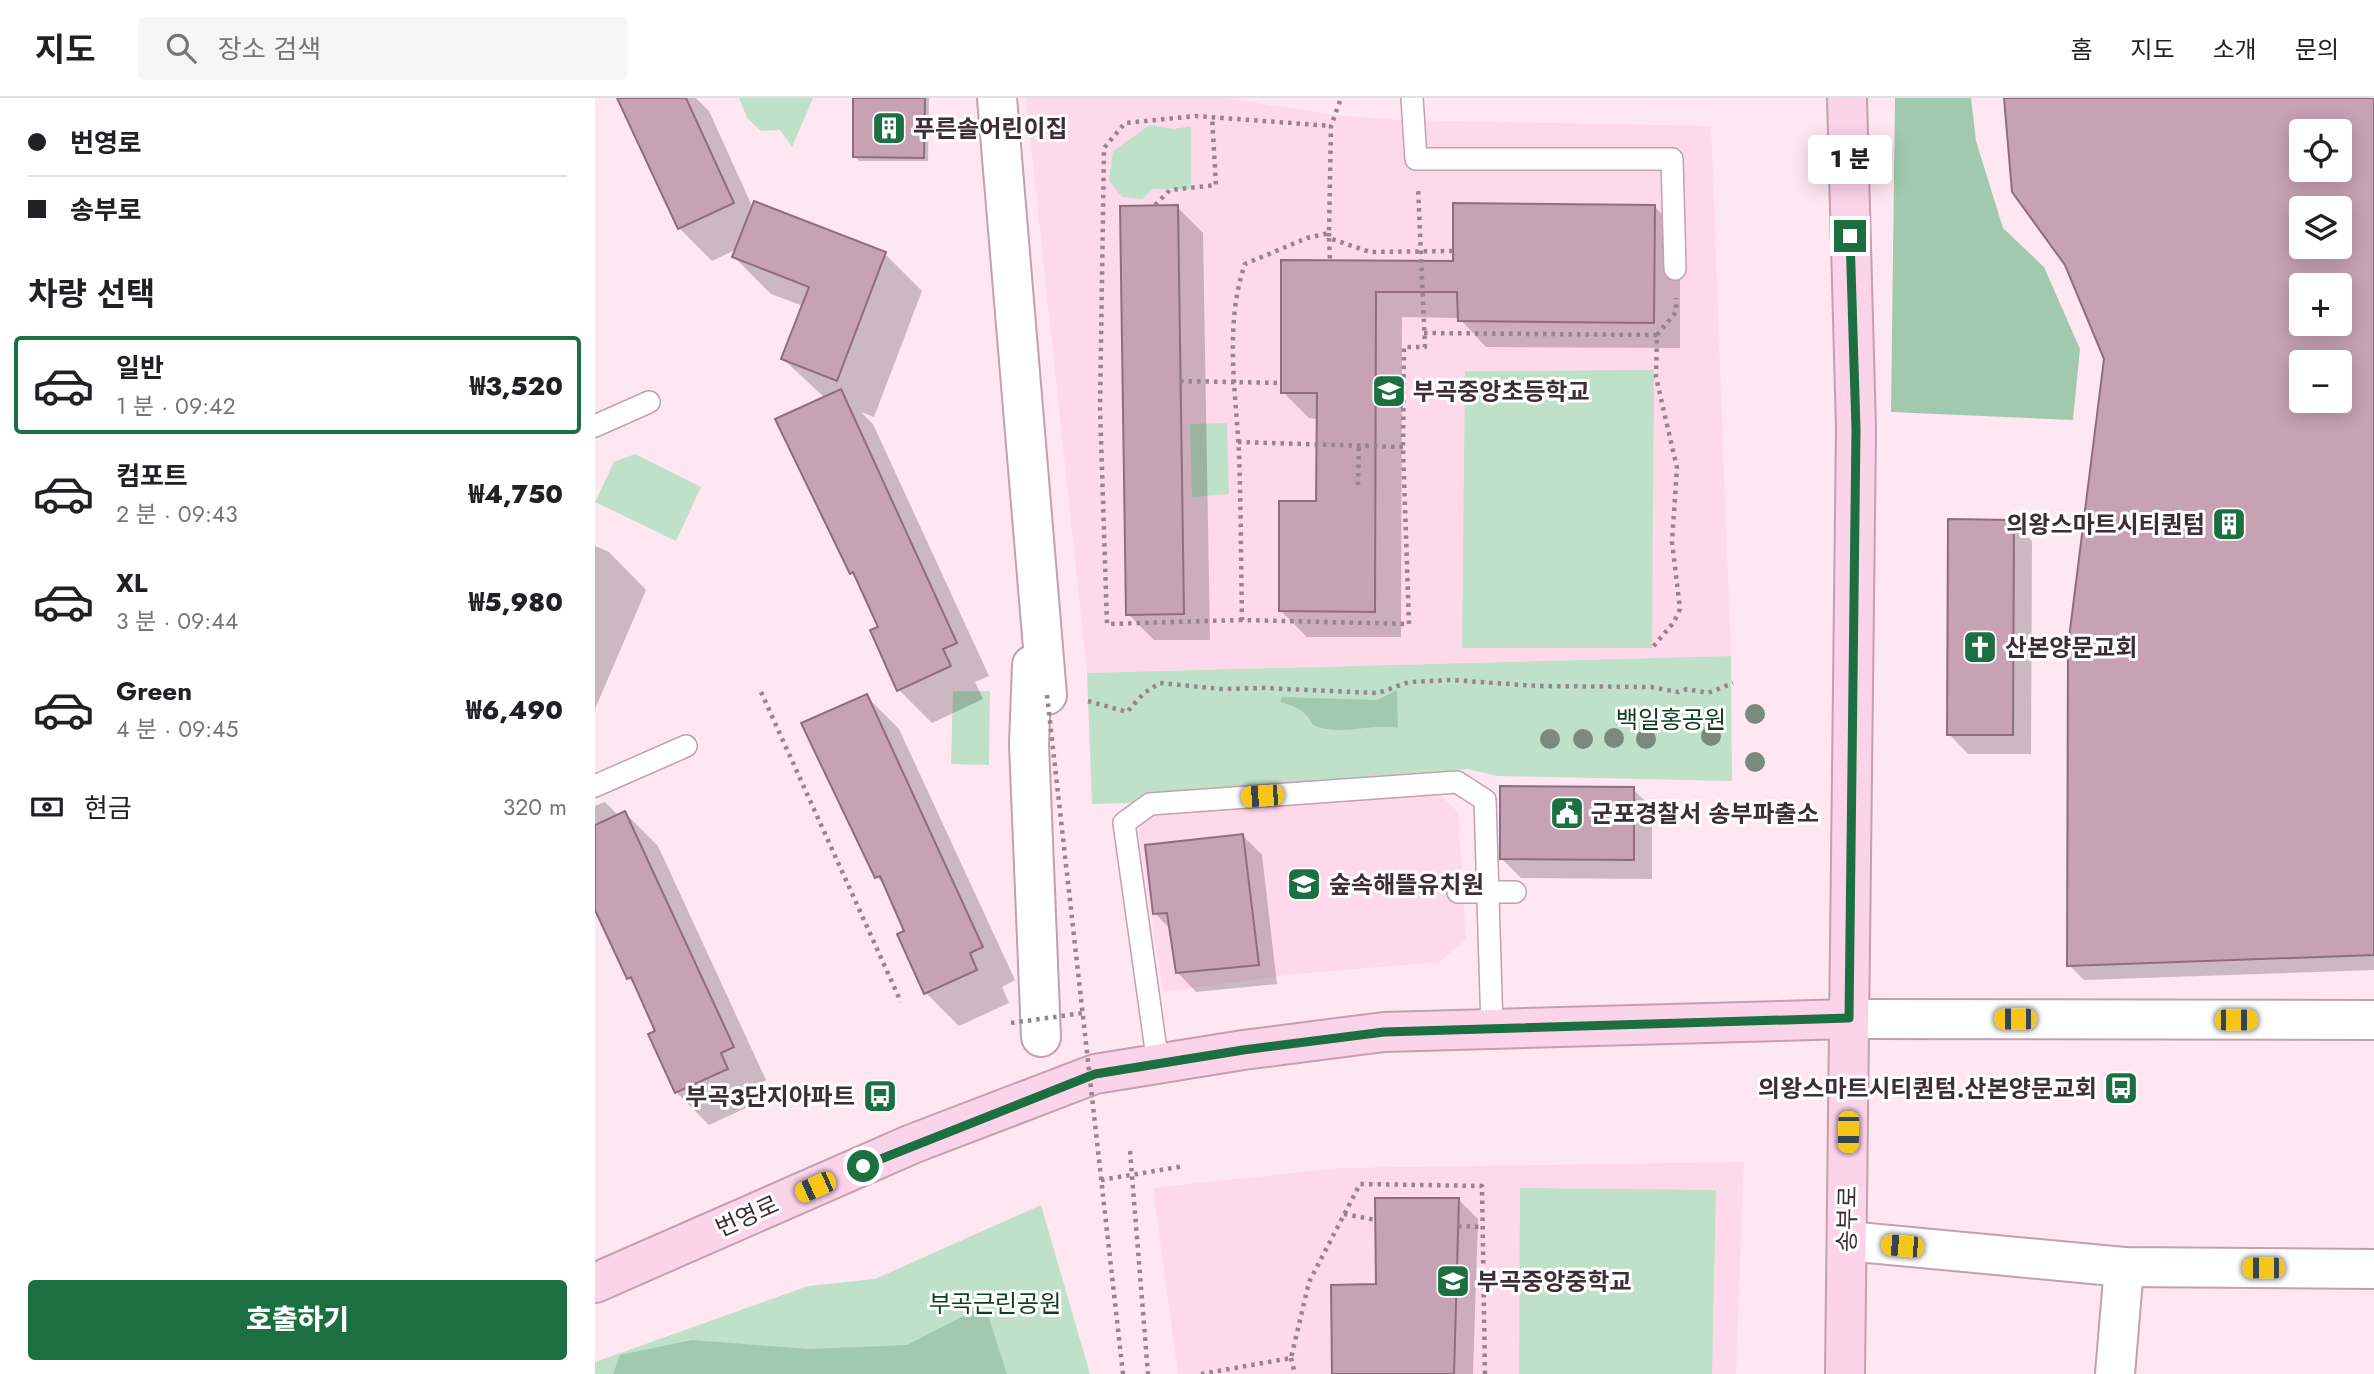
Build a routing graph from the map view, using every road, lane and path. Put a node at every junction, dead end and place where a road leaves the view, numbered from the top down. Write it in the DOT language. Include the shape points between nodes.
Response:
graph roads {
  1 [pos="997,98"];
  2 [pos="1412,98"];
  3 [pos="1847,98"];
  4 [pos="1340,101"];
  5 [pos="1212,117"];
  6 [pos="1331,127"];
  7 [pos="1417,158"];
  8 [pos="1155,205"];
  9 [pos="1329,236"];
  10 [pos="1421,250"];
  11 [pos="1453,251"];
  12 [pos="1330,260"];
  13 [pos="1675,269"];
  14 [pos="1424,333"];
  15 [pos="1657,335"];
  16 [pos="1180,381"];
  17 [pos="1234,383"];
  18 [pos="1281,383"];
  19 [pos="649,402"];
  20 [pos="1375,404"];
  21 [pos="1403,406"];
  22 [pos="595,426"];
  23 [pos="1238,442"];
  24 [pos="1359,445"];
  25 [pos="1403,447"];
  26 [pos="1358,485"];
  27 [pos="1037,560"];
  28 [pos="1242,620"];
  29 [pos="1652,649"];
  30 [pos="1733,683"];
  31 [pos="761,692"];
  32 [pos="1047,695"];
  33 [pos="1088,701"];
  34 [pos="686,746"];
  35 [pos="595,786"];
  36 [pos="1488,891"];
  37 [pos="1458,892"];
  38 [pos="1515,892"];
  39 [pos="901,1002"];
  40 [pos="1083,1013"];
  41 [pos="1849,1018"];
  42 [pos="2374,1020"];
  43 [pos="1492,1028"];
  44 [pos="1026,1030"];
  45 [pos="1158,1064"];
  46 [pos="1130,1151"];
  47 [pos="1184,1166"];
  48 [pos="1101,1180"];
  49 [pos="1344,1214"];
  50 [pos="1376,1220"];
  51 [pos="1458,1226"];
  52 [pos="1483,1227"];
  53 [pos="1847,1241"];
  54 [pos="2125,1267"];
  55 [pos="2374,1269"];
  56 [pos="595,1283"];
  57 [pos="1291,1359"];
  58 [pos="1123,1374"];
  59 [pos="1148,1374"];
  60 [pos="1201,1374"];
  61 [pos="1295,1374"];
  62 [pos="1485,1374"];
  63 [pos="1845,1374"];
  64 [pos="2115,1374"];
  1 -- 27 [label="street"];
  2 -- 7 [label="lane"];
  3 -- 41 [label="street, 송부로" via="1856,429"];
  4 -- 6 [label="path"];
  5 -- 6 [label="path"];
  5 -- 8 [label="path" via="1216,185 1170,190"];
  5 -- 28 [label="path" via="1125,123 1104,148 1100,408 1107,624"];
  6 -- 9 [label="path"];
  7 -- 10 [label="path"];
  7 -- 13 [label="lane" via="1672,159"];
  9 -- 10 [label="path" via="1370,251"];
  9 -- 12 [label="path"];
  9 -- 17 [label="path" via="1307,238 1245,264 1237,286"];
  10 -- 11 [label="path"];
  10 -- 14 [label="path"];
  13 -- 15 [label="path" via="1676,312"];
  14 -- 15 [label="path"];
  14 -- 21 [label="path" via="1425,347 1404,346"];
  15 -- 29 [label="path" via="1656,377 1678,468 1672,542 1680,609"];
  16 -- 17 [label="path"];
  17 -- 18 [label="path"];
  17 -- 23 [label="path"];
  19 -- 22 [label="lane"];
  20 -- 21 [label="path"];
  21 -- 25 [label="path"];
  23 -- 24 [label="path"];
  23 -- 28 [label="path"];
  24 -- 25 [label="path"];
  24 -- 26 [label="path"];
  25 -- 28 [label="path" via="1409,624"];
  27 -- 32 [label="street"];
  27 -- 44 [label="street" via="1029,744"];
  30 -- 33 [label="path" via="1708,693 1452,680 1409,682 1378,693 1221,690 1160,683 1127,712"];
  31 -- 39 [label="path"];
  32 -- 40 [label="path, bridge"];
  34 -- 35 [label="lane"];
  36 -- 37 [label="lane"];
  36 -- 38 [label="lane"];
  36 -- 43 [label="lane"];
  36 -- 45 [label="lane" via="1485,800 1457,782 1150,804 1124,823"];
  40 -- 44 [label="path, bridge"];
  40 -- 48 [label="path, bridge"];
  41 -- 42 [label="street"];
  41 -- 43 [label="street, 번영로"];
  41 -- 53 [label="street, 송부로"];
  43 -- 45 [label="street, 번영로" via="1384,1032"];
  45 -- 56 [label="street, 번영로" via="1095,1074 912,1144"];
  46 -- 59 [label="path"];
  47 -- 48 [label="path, bridge"];
  48 -- 58 [label="path, bridge"];
  49 -- 50 [label="path"];
  49 -- 52 [label="path" via="1360,1184 1482,1186"];
  49 -- 57 [label="path" via="1309,1282"];
  51 -- 52 [label="path"];
  52 -- 62 [label="path"];
  53 -- 54 [label="street"];
  53 -- 63 [label="street, 송부로"];
  54 -- 55 [label="street"];
  54 -- 64 [label="street"];
  57 -- 60 [label="path"];
  57 -- 61 [label="path"];
}
